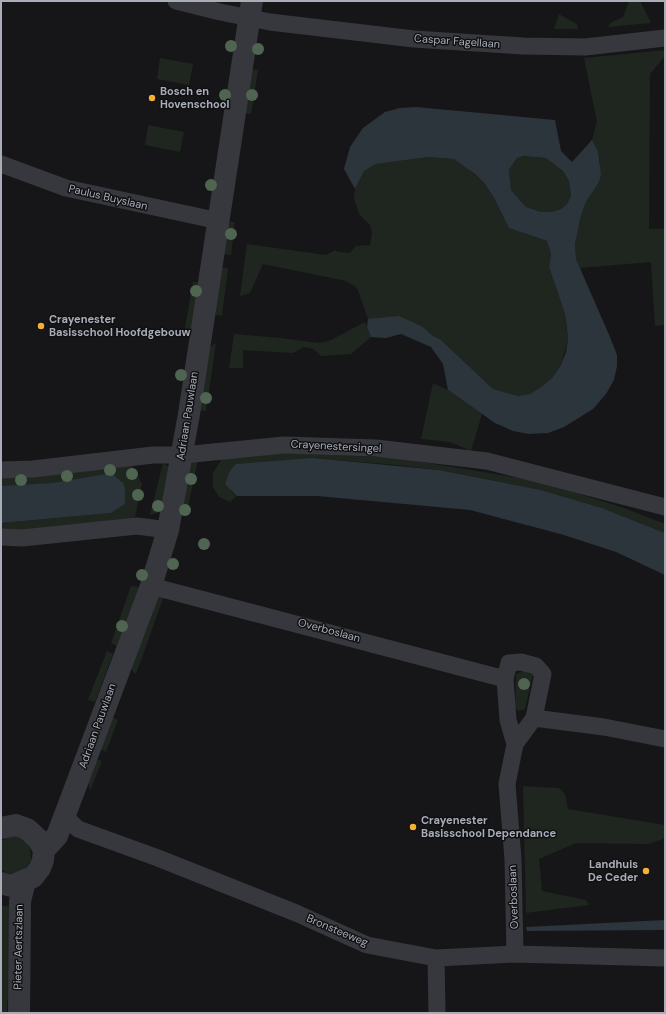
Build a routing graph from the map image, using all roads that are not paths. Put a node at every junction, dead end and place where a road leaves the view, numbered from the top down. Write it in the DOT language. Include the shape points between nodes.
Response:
graph roads {
  1 [pos="176,1"];
  2 [pos="251,10"];
  3 [pos="665,38"];
  4 [pos="1,164"];
  5 [pos="219,222"];
  6 [pos="192,454"];
  7 [pos="1,470"];
  8 [pos="665,507"];
  9 [pos="168,530"];
  10 [pos="1,537"];
  11 [pos="151,586"];
  12 [pos="505,679"];
  13 [pos="534,718"];
  14 [pos="665,739"];
  15 [pos="515,744"];
  16 [pos="64,816"];
  17 [pos="1,828"];
  18 [pos="30,831"];
  19 [pos="44,850"];
  20 [pos="25,881"];
  21 [pos="1,882"];
  22 [pos="515,954"];
  23 [pos="436,958"];
  24 [pos="662,961"];
  25 [pos="19,1013"];
  26 [pos="437,1013"];
  1 -- 2 [label="street, Caspar Fagellaan"];
  2 -- 3 [label="street, Caspar Fagellaan" via="414,39 585,47"];
  2 -- 5 [label="street, Adriaan Pauwlaan"];
  4 -- 5 [label="street, Paulus Buyslaan" via="66,188"];
  5 -- 6 [label="street, Adriaan Pauwlaan"];
  6 -- 7 [label="street, Crayenestersingel"];
  6 -- 8 [label="street, Crayenestersingel" via="284,445 392,450 487,461"];
  6 -- 9 [label="street, Adriaan Pauwlaan"];
  9 -- 10 [label="street" via="137,526 22,538"];
  9 -- 11 [label="street, Adriaan Pauwlaan"];
  11 -- 12 [label="street, Overboslaan"];
  11 -- 16 [label="street, Adriaan Pauwlaan"];
  12 -- 13 [label="street, Overboslaan" via="509,663 521,662 536,666 544,674"];
  12 -- 15 [label="street, Overboslaan" via="508,720"];
  13 -- 14 [label="street" via="604,727"];
  13 -- 15 [label="street, Overboslaan"];
  15 -- 22 [label="street, Overboslaan" via="507,784 513,859"];
  16 -- 18 [label="street"];
  16 -- 19 [label="street, Adriaan Pauwlaan" via="57,836"];
  16 -- 23 [label="street, Bronsteeweg" via="78,830 158,858 296,913 367,945"];
  17 -- 18 [label="street" via="16,825"];
  18 -- 19 [label="street"];
  19 -- 20 [label="street" via="40,868 33,877"];
  20 -- 21 [label="street" via="12,886"];
  20 -- 25 [label="street, Pieter Aertszlaan" via="20,900"];
  22 -- 23 [label="street, Bronsteeweg"];
  22 -- 24 [label="street, Bronsteeweg"];
  23 -- 26 [label="street"];
}
